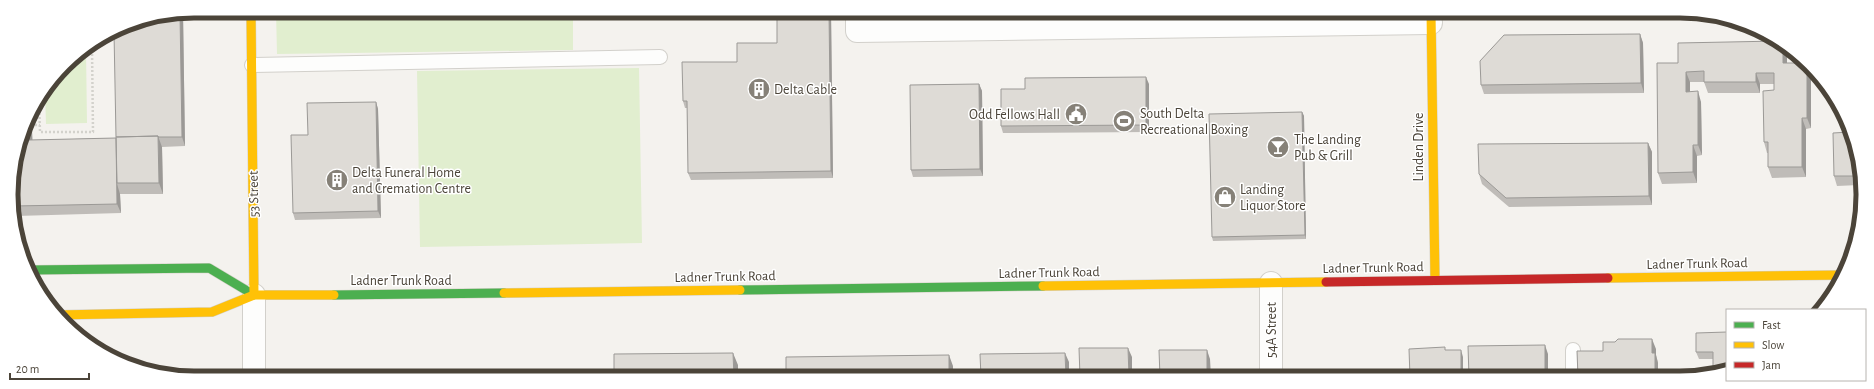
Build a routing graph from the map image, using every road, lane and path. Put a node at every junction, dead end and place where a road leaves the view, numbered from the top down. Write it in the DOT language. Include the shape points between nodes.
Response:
graph roads {
  1 [pos="251,18"];
  2 [pos="1288,18"];
  3 [pos="1431,18"];
  4 [pos="857,21"];
  5 [pos="92,51"];
  6 [pos="660,57"];
  7 [pos="252,65"];
  8 [pos="39,110"];
  9 [pos="32,125"];
  10 [pos="40,125"];
  11 [pos="35,270"];
  12 [pos="1837,275"];
  13 [pos="1435,280"];
  14 [pos="1271,283"];
  15 [pos="254,295"];
  16 [pos="66,315"];
  17 [pos="1573,350"];
  18 [pos="254,371"];
  19 [pos="1271,371"];
  20 [pos="1573,371"];
  1 -- 7 [label="main road, 53 Street"];
  2 -- 4 [label="street"];
  3 -- 13 [label="main road, Linden Drive"];
  5 -- 10 [label="path" via="92,132 40,132"];
  6 -- 7 [label="lane"];
  7 -- 15 [label="main road, 53 Street"];
  8 -- 10 [label="path"];
  9 -- 10 [label="path"];
  11 -- 15 [label="main road" via="209,268"];
  12 -- 13 [label="main road, Ladner Trunk Road"];
  13 -- 14 [label="main road, Ladner Trunk Road"];
  14 -- 15 [label="main road, Ladner Trunk Road"];
  14 -- 19 [label="street, 54A Street"];
  15 -- 16 [label="main road, Ladner Trunk Road" via="212,312"];
  15 -- 18 [label="street, 53 Street"];
  17 -- 20 [label="lane"];
}
